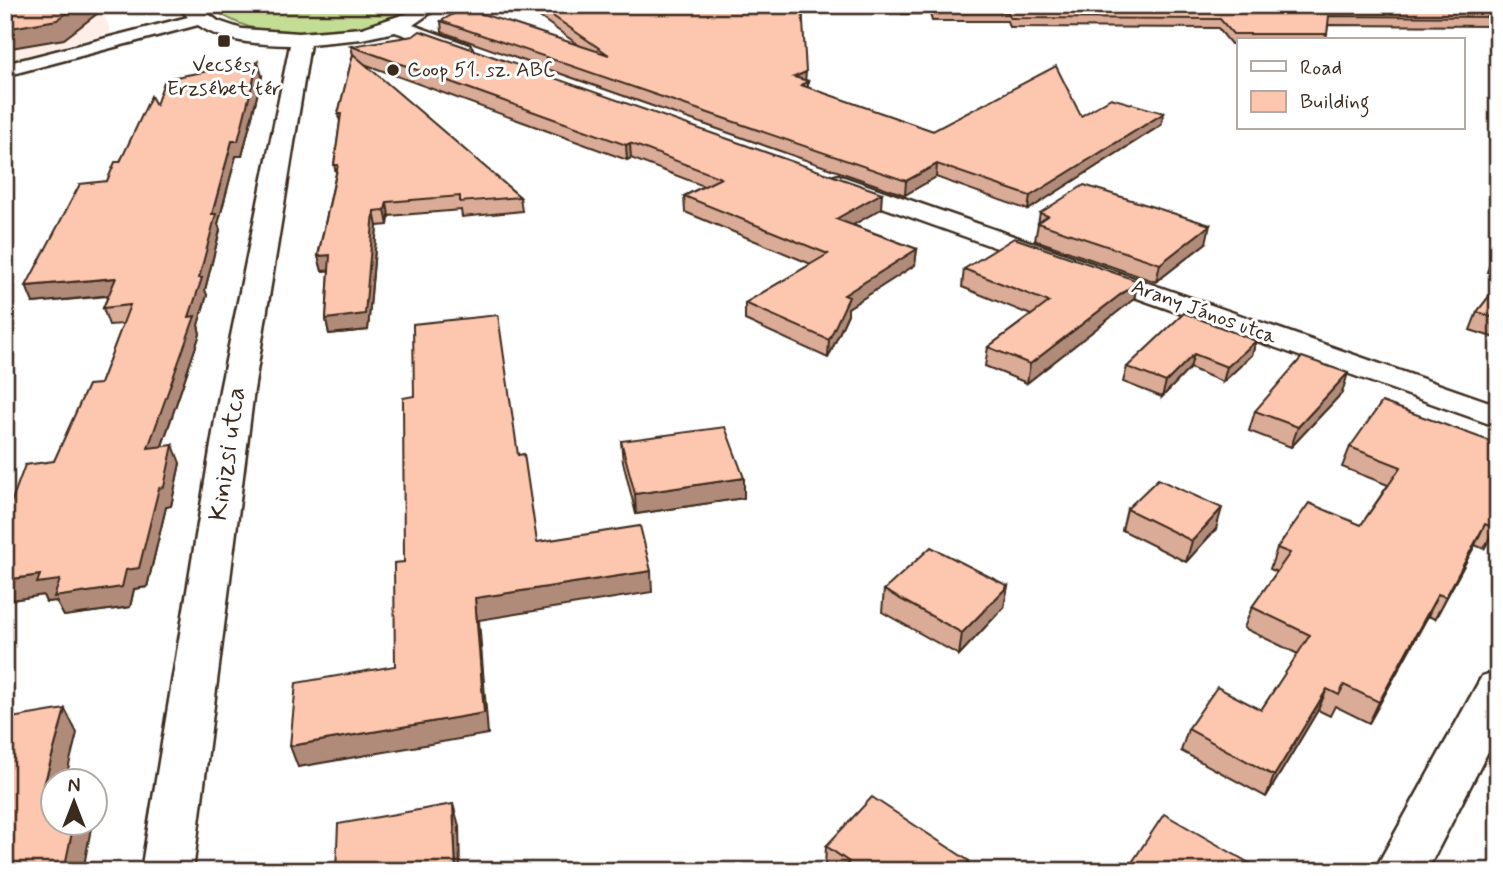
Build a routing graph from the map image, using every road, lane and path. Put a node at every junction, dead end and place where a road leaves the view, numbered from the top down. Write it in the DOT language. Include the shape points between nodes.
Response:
graph roads {
  1 [pos="433,5"];
  2 [pos="194,12"];
  3 [pos="395,25"];
  4 [pos="300,40"];
  5 [pos="484,56"];
  6 [pos="5,70"];
  7 [pos="813,173"];
  8 [pos="1498,417"];
  9 [pos="1498,688"];
  10 [pos="167,871"];
  11 [pos="1399,871"];
  1 -- 3 [label="street"];
  2 -- 4 [label="street" via="218,29 249,37"];
  2 -- 6 [label="street"];
  3 -- 4 [label="street"];
  3 -- 5 [label="street"];
  4 -- 10 [label="street, Kinizsi utca" via="237,390"];
  7 -- 8 [label="street, Arany János utca"];
  9 -- 11 [label="street"];
}
